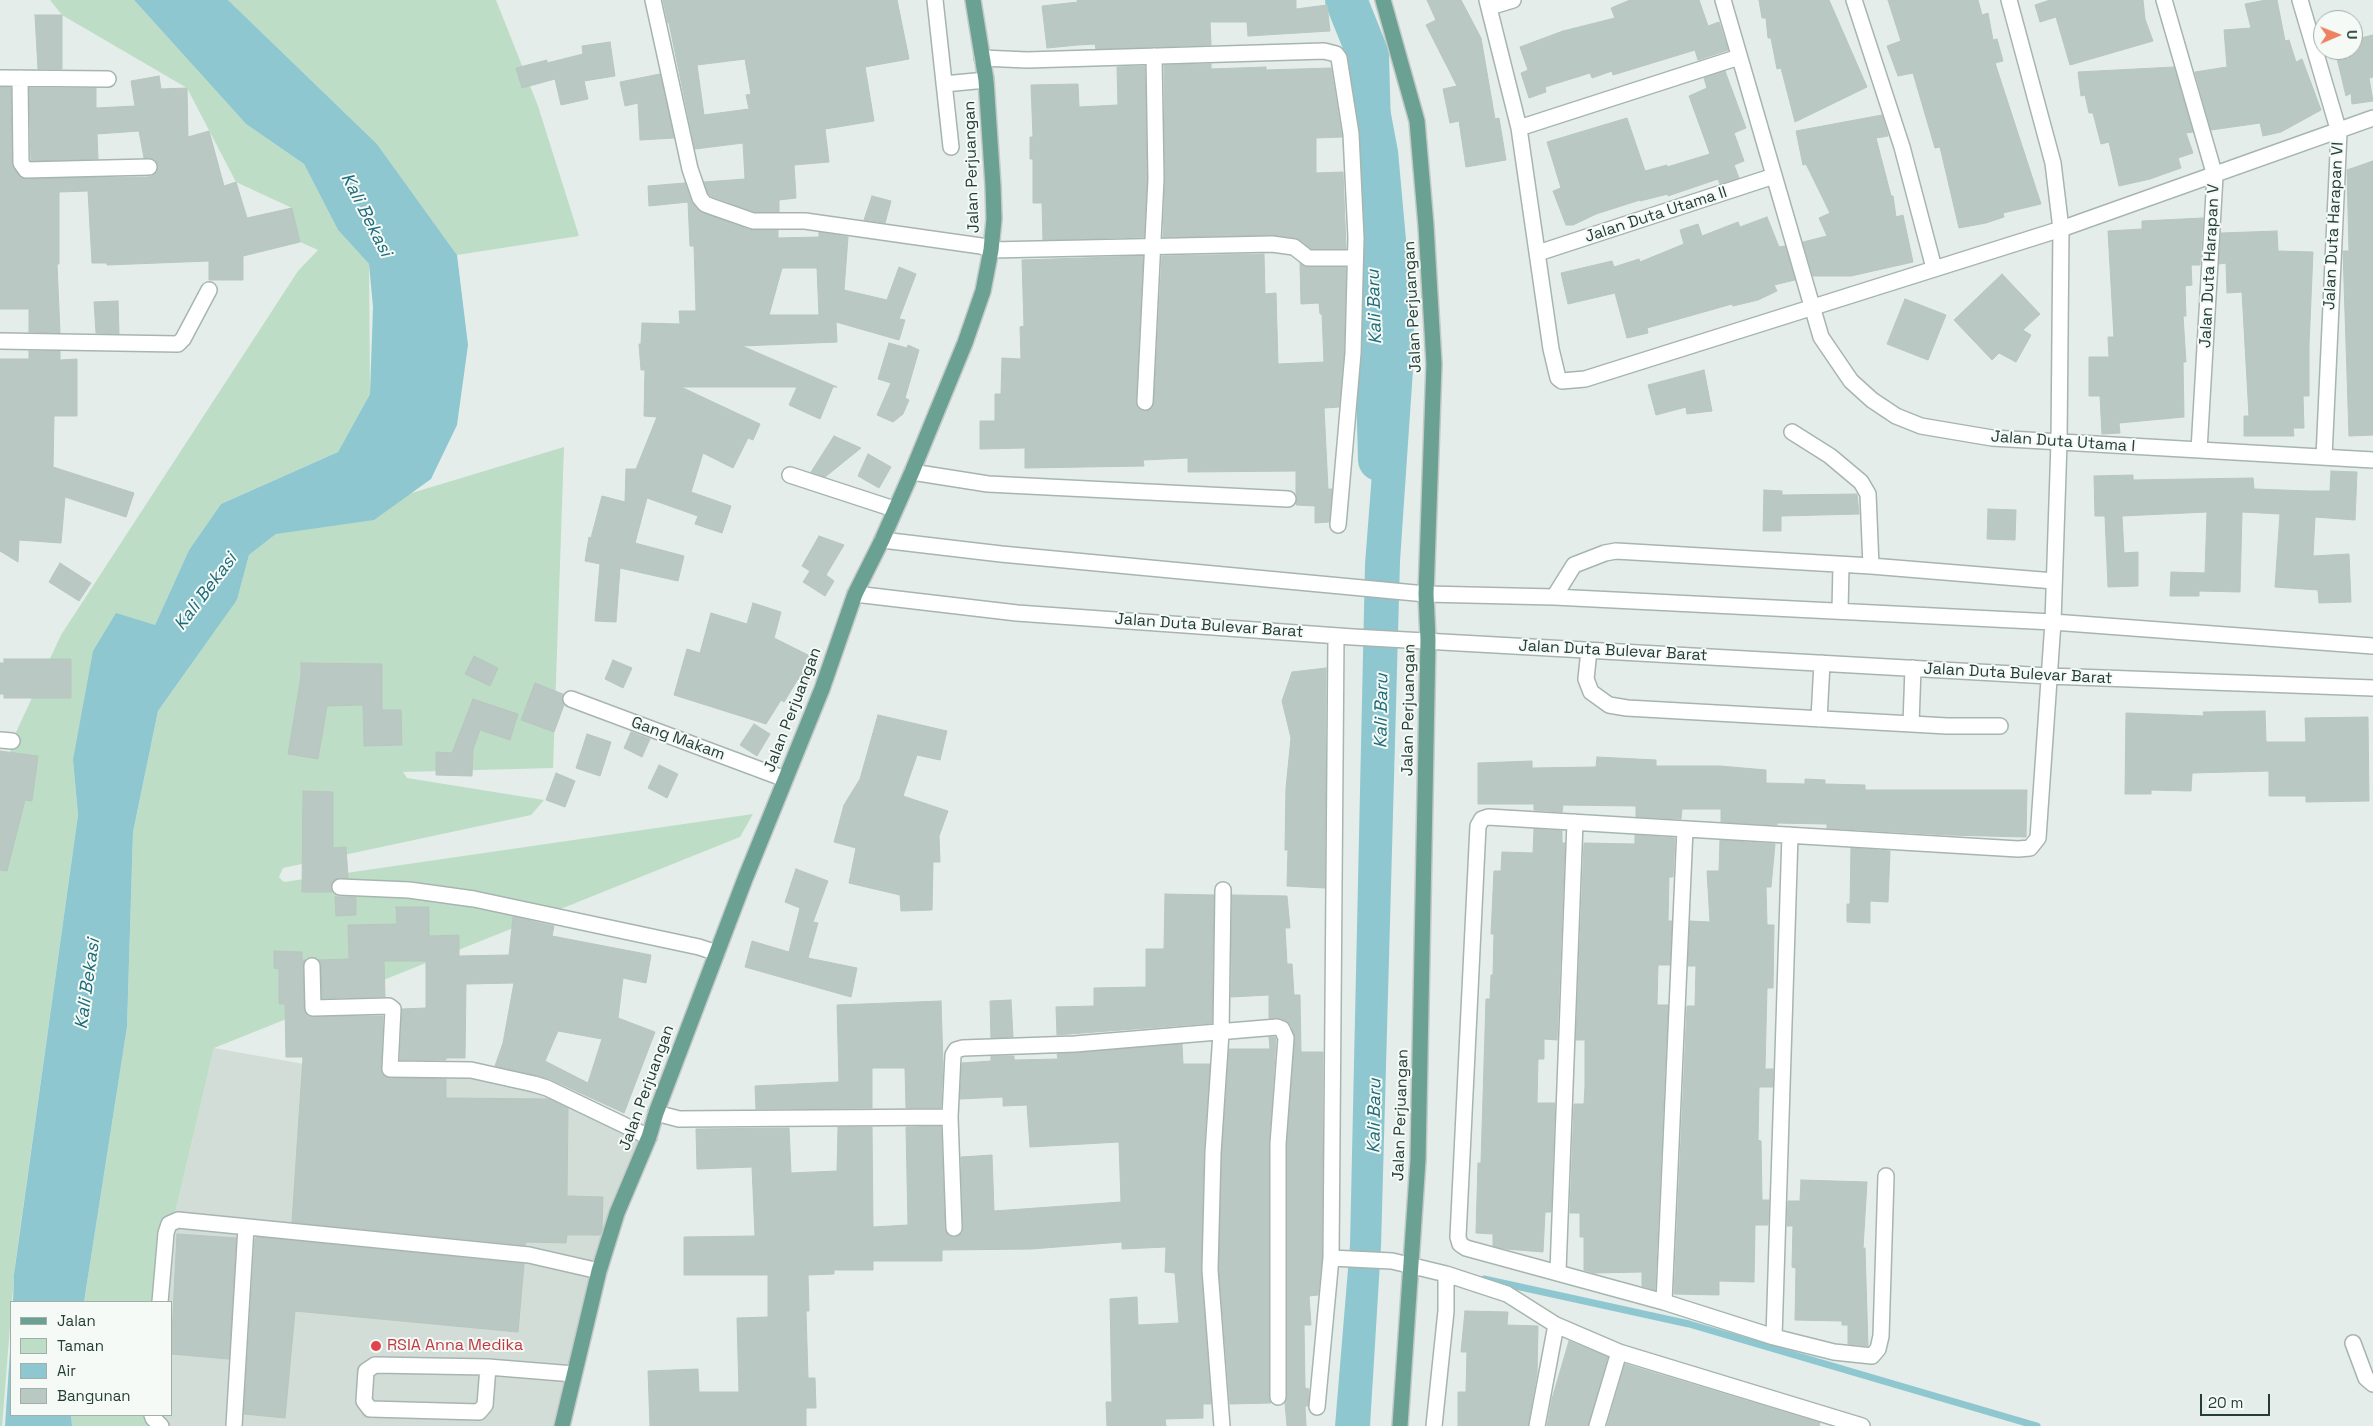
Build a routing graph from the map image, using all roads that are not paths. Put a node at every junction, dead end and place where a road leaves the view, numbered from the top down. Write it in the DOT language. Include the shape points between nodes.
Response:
graph roads {
  1 [pos="653,0"];
  2 [pos="935,0"];
  3 [pos="973,0"];
  4 [pos="1383,0"];
  5 [pos="1513,0"];
  6 [pos="1722,0"];
  7 [pos="1854,0"];
  8 [pos="2009,0"];
  9 [pos="2164,0"];
  10 [pos="2300,0"];
  11 [pos="1488,4"];
  12 [pos="1154,56"];
  13 [pos="1739,57"];
  14 [pos="982,58"];
  15 [pos="0,78"];
  16 [pos="20,78"];
  17 [pos="108,79"];
  18 [pos="983,80"];
  19 [pos="944,84"];
  20 [pos="2373,118"];
  21 [pos="1519,128"];
  22 [pos="2339,132"];
  23 [pos="952,147"];
  24 [pos="149,167"];
  25 [pos="1774,176"];
  26 [pos="2215,176"];
  27 [pos="2061,229"];
  28 [pos="1153,248"];
  29 [pos="991,250"];
  30 [pos="1538,253"];
  31 [pos="1355,258"];
  32 [pos="1934,268"];
  33 [pos="209,290"];
  34 [pos="1812,308"];
  35 [pos="0,341"];
  36 [pos="1145,402"];
  37 [pos="1792,432"];
  38 [pos="2058,442"];
  39 [pos="2199,450"];
  40 [pos="2324,457"];
  41 [pos="2373,460"];
  42 [pos="912,472"];
  43 [pos="790,475"];
  44 [pos="1288,499"];
  45 [pos="894,509"];
  46 [pos="1338,525"];
  47 [pos="882,540"];
  48 [pos="1841,564"];
  49 [pos="1871,566"];
  50 [pos="2054,580"];
  51 [pos="855,594"];
  52 [pos="1426,594"];
  53 [pos="1554,597"];
  54 [pos="1840,611"];
  55 [pos="2053,622"];
  56 [pos="1336,636"];
  57 [pos="1428,640"];
  58 [pos="2373,646"];
  59 [pos="1589,650"];
  60 [pos="1822,663"];
  61 [pos="1913,668"];
  62 [pos="2049,676"];
  63 [pos="2373,688"];
  64 [pos="571,699"];
  65 [pos="1820,720"];
  66 [pos="1911,724"];
  67 [pos="2000,726"];
  68 [pos="785,779"];
  69 [pos="1575,822"];
  70 [pos="1685,829"];
  71 [pos="1790,835"];
  72 [pos="340,887"];
  73 [pos="1224,890"];
  74 [pos="717,953"];
  75 [pos="312,966"];
  76 [pos="1221,1033"];
  77 [pos="656,1112"];
  78 [pos="950,1117"];
  79 [pos="649,1137"];
  80 [pos="1886,1176"];
  81 [pos="246,1227"];
  82 [pos="954,1228"];
  83 [pos="1338,1258"];
  84 [pos="1411,1266"];
  85 [pos="599,1271"];
  86 [pos="1558,1271"];
  87 [pos="1446,1274"];
  88 [pos="160,1301"];
  89 [pos="1664,1302"];
  90 [pos="1556,1325"];
  91 [pos="1774,1337"];
  92 [pos="2353,1343"];
  93 [pos="1619,1352"];
  94 [pos="488,1367"];
  95 [pos="574,1374"];
  96 [pos="2373,1384"];
  97 [pos="1278,1397"];
  98 [pos="1317,1407"];
  99 [pos="152,1416"];
  100 [pos="161,1426"];
  101 [pos="234,1426"];
  102 [pos="562,1426"];
  103 [pos="1222,1426"];
  104 [pos="1400,1426"];
  105 [pos="1434,1426"];
  106 [pos="1537,1426"];
  107 [pos="1597,1426"];
  108 [pos="1862,1426"];
  1 -- 29 [label="street" via="690,169 705,204 753,221 805,222"];
  2 -- 19 [label="street"];
  3 -- 14 [label="main road, Jalan Perjuangan"];
  4 -- 52 [label="main road, Jalan Perjuangan" via="1417,120 1426,226 1434,364"];
  5 -- 11 [label="street"];
  6 -- 13 [label="street, Jalan Duta Utama I"];
  7 -- 32 [label="street" via="1902,147"];
  8 -- 27 [label="street" via="2052,163"];
  9 -- 26 [label="street, Jalan Duta Harapan V"];
  10 -- 22 [label="street, Jalan Duta Harapan VI"];
  11 -- 21 [label="street"];
  12 -- 14 [label="street" via="1027,60"];
  12 -- 28 [label="street" via="1156,178"];
  12 -- 31 [label="street" via="1324,51 1340,58 1351,134"];
  13 -- 21 [label="street"];
  13 -- 25 [label="street, Jalan Duta Utama I"];
  14 -- 18 [label="main road, Jalan Perjuangan"];
  15 -- 16 [label="street"];
  16 -- 17 [label="street"];
  16 -- 24 [label="street" via="21,164 26,170"];
  18 -- 19 [label="street"];
  18 -- 29 [label="main road, Jalan Perjuangan" via="993,186"];
  19 -- 23 [label="street"];
  20 -- 22 [label="street"];
  21 -- 30 [label="street"];
  22 -- 26 [label="street"];
  22 -- 40 [label="street, Jalan Duta Harapan VI"];
  25 -- 30 [label="street, Jalan Duta Utama II"];
  25 -- 34 [label="street, Jalan Duta Utama I"];
  26 -- 27 [label="street"];
  26 -- 39 [label="street, Jalan Duta Harapan V"];
  27 -- 32 [label="street"];
  27 -- 38 [label="street"];
  28 -- 29 [label="street"];
  28 -- 31 [label="street" via="1272,244 1294,247 1308,258"];
  28 -- 36 [label="street"];
  29 -- 42 [label="main road, Jalan Perjuangan" via="983,291 965,343"];
  30 -- 34 [label="street" via="1551,349 1558,378 1562,381 1585,379"];
  31 -- 46 [label="street" via="1353,352"];
  32 -- 34 [label="street"];
  33 -- 35 [label="street" via="178,344"];
  34 -- 38 [label="street, Jalan Duta Utama I" via="1821,337 1851,382 1896,416 1944,431"];
  37 -- 49 [label="street" via="1830,456 1861,482 1868,494"];
  38 -- 39 [label="street, Jalan Duta Utama I"];
  38 -- 50 [label="street"];
  39 -- 40 [label="street, Jalan Duta Utama I"];
  40 -- 41 [label="street, Jalan Duta Utama I"];
  42 -- 44 [label="street" via="988,484"];
  42 -- 45 [label="main road, Jalan Perjuangan"];
  43 -- 45 [label="street"];
  45 -- 47 [label="main road, Jalan Perjuangan"];
  47 -- 51 [label="main road, Jalan Perjuangan"];
  47 -- 52 [label="street"];
  48 -- 49 [label="street"];
  48 -- 53 [label="street" via="1616,551 1574,565"];
  48 -- 54 [label="street"];
  49 -- 50 [label="street"];
  50 -- 55 [label="street"];
  51 -- 56 [label="street, Jalan Duta Bulevar Barat" via="1017,613"];
  51 -- 68 [label="main road, Jalan Perjuangan" via="822,689"];
  52 -- 53 [label="street"];
  52 -- 57 [label="main road, Jalan Perjuangan"];
  53 -- 54 [label="street"];
  54 -- 55 [label="street"];
  55 -- 58 [label="street"];
  55 -- 62 [label="street"];
  56 -- 57 [label="street, Jalan Duta Bulevar Barat"];
  56 -- 83 [label="street"];
  57 -- 59 [label="street, Jalan Duta Bulevar Barat"];
  57 -- 84 [label="main road, Jalan Perjuangan" via="1418,1160"];
  59 -- 60 [label="street, Jalan Duta Bulevar Barat"];
  59 -- 65 [label="street" via="1586,679 1591,692 1609,704 1627,708"];
  60 -- 61 [label="street, Jalan Duta Bulevar Barat"];
  60 -- 65 [label="street"];
  61 -- 62 [label="street, Jalan Duta Bulevar Barat"];
  61 -- 66 [label="street"];
  62 -- 63 [label="street, Jalan Duta Bulevar Barat"];
  62 -- 71 [label="street" via="2038,838 2030,848"];
  64 -- 68 [label="street, Gang Makam"];
  65 -- 66 [label="street"];
  66 -- 67 [label="street"];
  68 -- 74 [label="main road, Jalan Perjuangan"];
  69 -- 70 [label="street"];
  69 -- 86 [label="street"];
  69 -- 86 [label="street" via="1488,818 1482,819 1478,826 1458,1237 1466,1248"];
  70 -- 71 [label="street"];
  70 -- 89 [label="street"];
  71 -- 91 [label="street"];
  72 -- 74 [label="street" via="409,890 474,899"];
  73 -- 76 [label="street"];
  74 -- 77 [label="main road, Jalan Perjuangan"];
  75 -- 79 [label="street" via="313,1008 389,1006 393,1009 390,1069 471,1070 534,1084"];
  76 -- 78 [label="street" via="956,1050 953,1055"];
  76 -- 97 [label="street" via="1277,1027 1285,1032 1286,1038 1278,1144"];
  76 -- 103 [label="street" via="1210,1270"];
  77 -- 78 [label="street" via="679,1120"];
  77 -- 79 [label="main road, Jalan Perjuangan"];
  78 -- 82 [label="street"];
  79 -- 85 [label="main road, Jalan Perjuangan" via="617,1213"];
  80 -- 91 [label="street" via="1878,1349 1872,1356 1855,1355"];
  81 -- 85 [label="street" via="530,1255"];
  81 -- 88 [label="street" via="182,1220 169,1224 164,1242"];
  81 -- 101 [label="street"];
  83 -- 84 [label="street" via="1392,1261"];
  83 -- 98 [label="street"];
  84 -- 87 [label="street"];
  84 -- 104 [label="main road, Jalan Perjuangan"];
  85 -- 95 [label="main road, Jalan Perjuangan"];
  86 -- 89 [label="street"];
  87 -- 90 [label="street" via="1507,1294"];
  87 -- 105 [label="street" via="1446,1311"];
  89 -- 91 [label="street"];
  90 -- 93 [label="street"];
  90 -- 106 [label="street"];
  92 -- 96 [label="street" via="2366,1378"];
  93 -- 107 [label="street"];
  93 -- 108 [label="street"];
  94 -- 94 [label="street" via="375,1365 366,1371 364,1401 370,1409 479,1412 485,1405"];
  94 -- 95 [label="street"];
  95 -- 102 [label="main road, Jalan Perjuangan"];
  99 -- 100 [label="street"];
}
